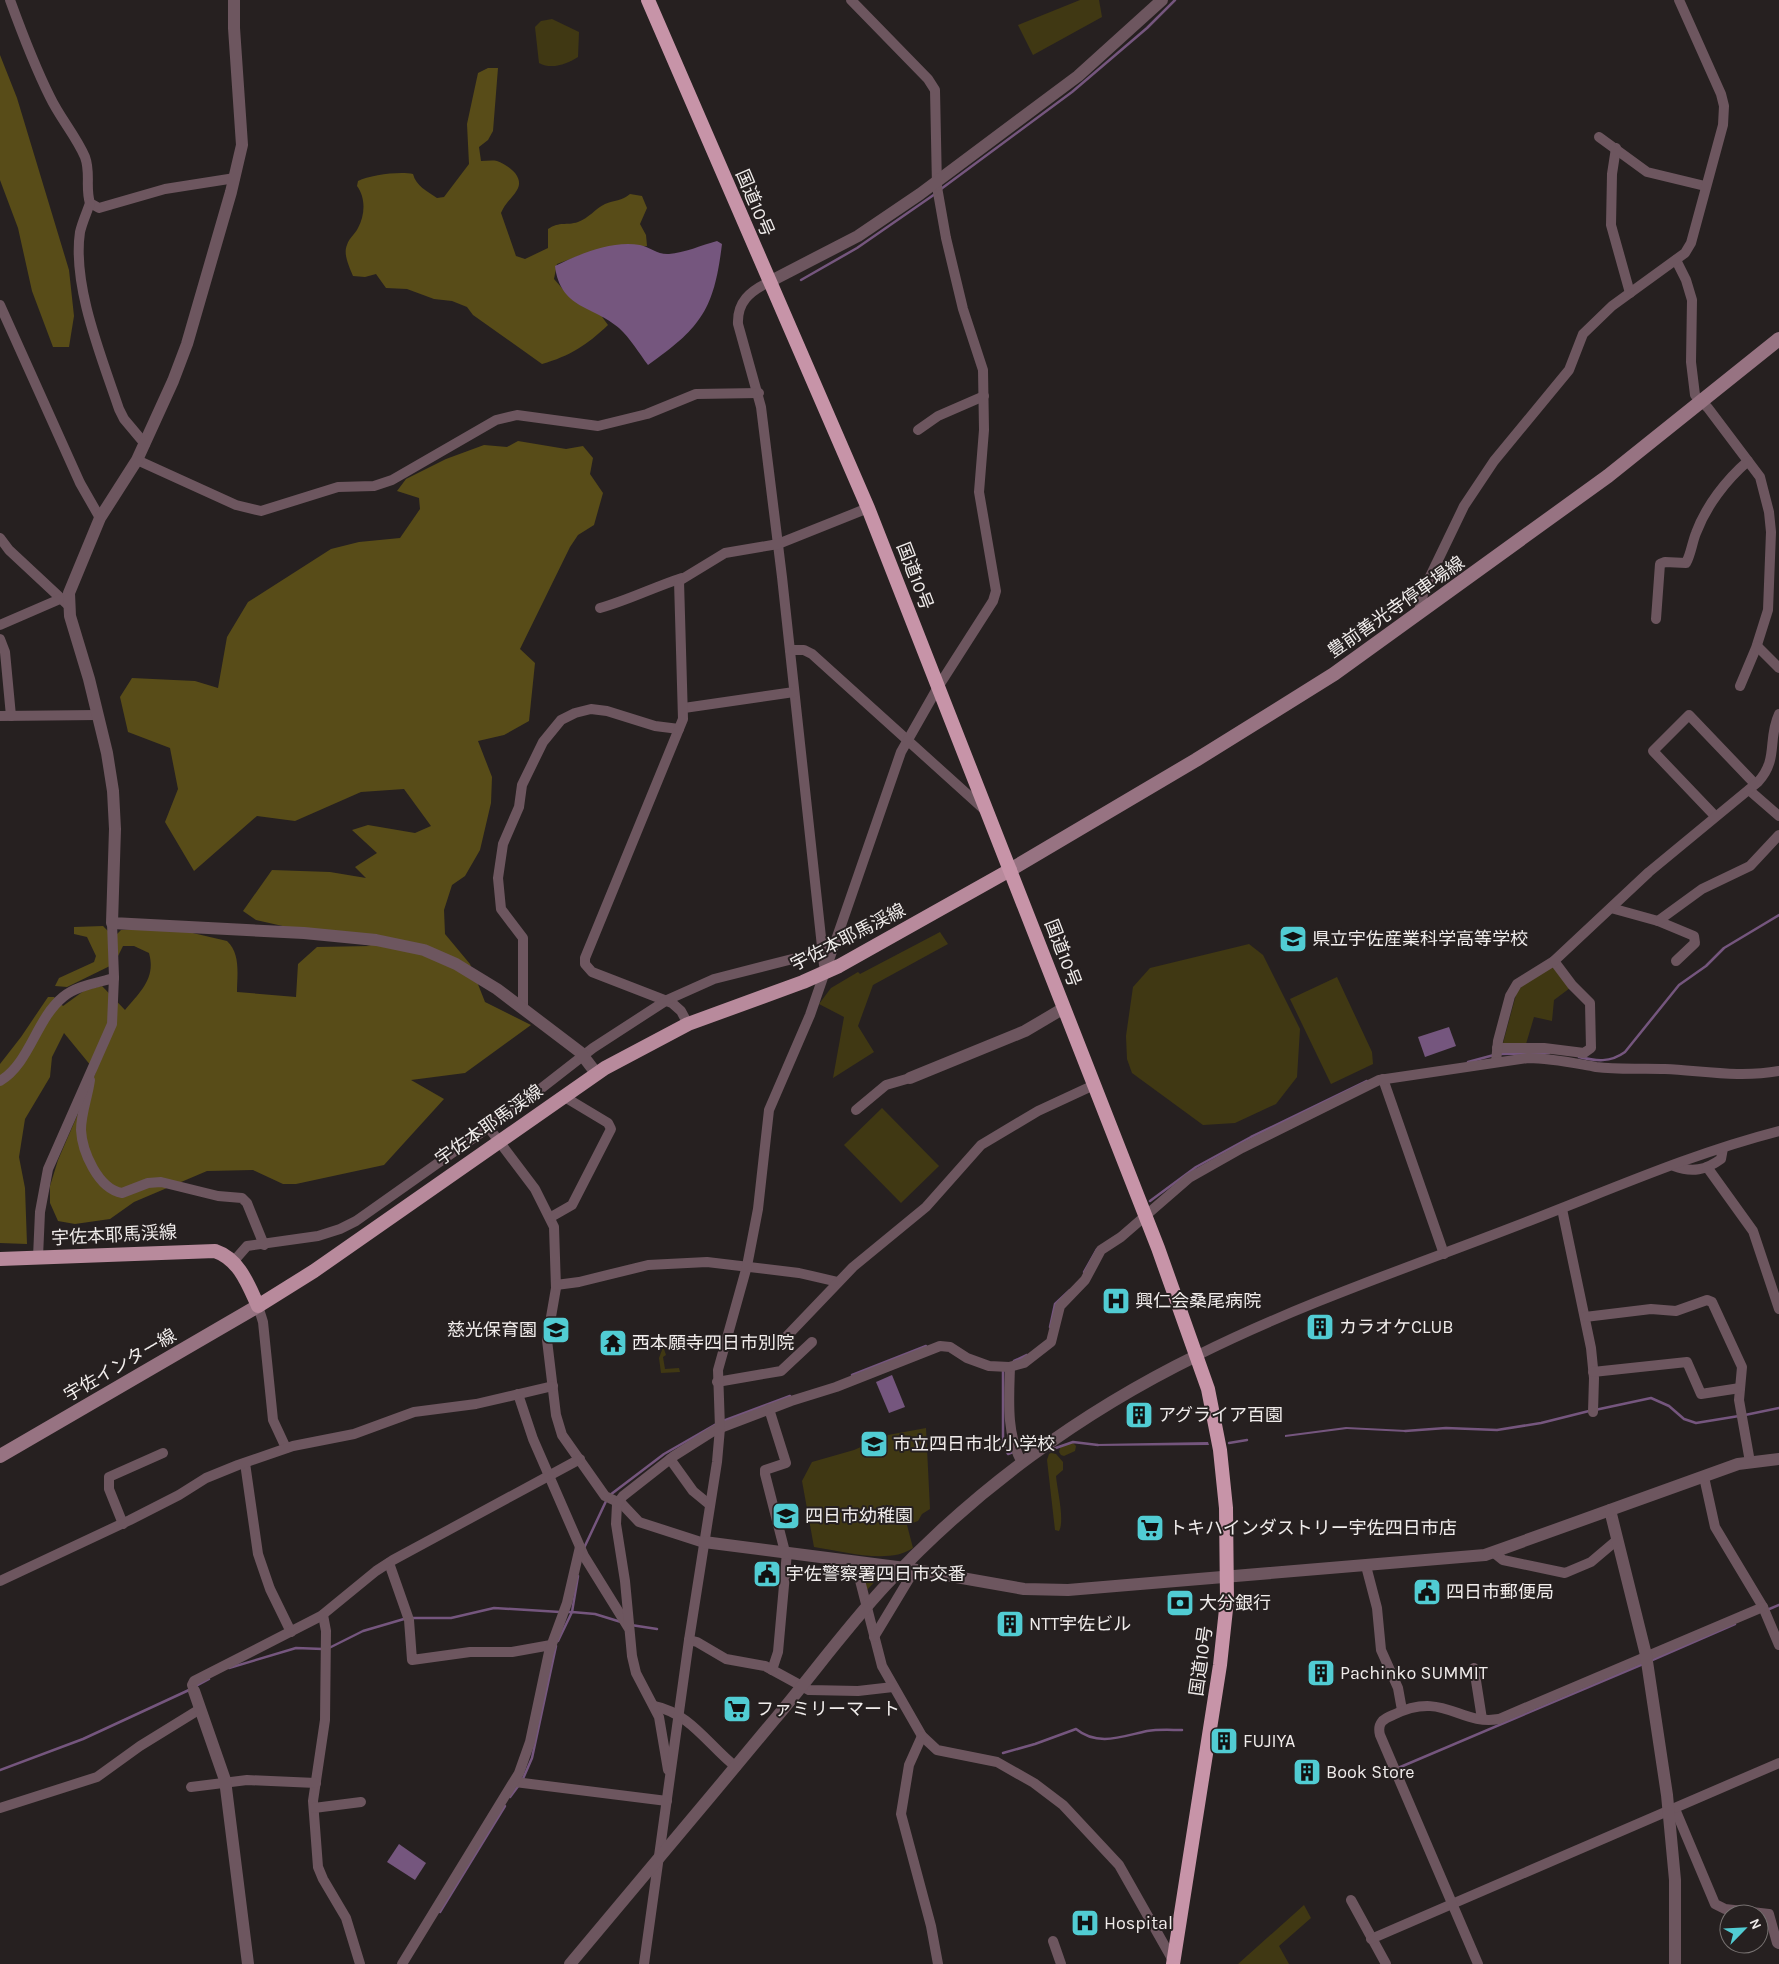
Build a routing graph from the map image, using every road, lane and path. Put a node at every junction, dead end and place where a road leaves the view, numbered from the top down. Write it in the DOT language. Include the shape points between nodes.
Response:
graph roads {
  1 [pos="4,0"];
  2 [pos="10,0"];
  3 [pos="234,0"];
  4 [pos="648,0"];
  5 [pos="851,0"];
  6 [pos="1162,0"];
  7 [pos="1679,0"];
  8 [pos="0,1"];
  9 [pos="1599,136"];
  10 [pos="1616,148"];
  11 [pos="235,178"];
  12 [pos="1705,186"];
  13 [pos="938,187"];
  14 [pos="90,203"];
  15 [pos="1676,260"];
  16 [pos="769,282"];
  17 [pos="1630,293"];
  18 [pos="0,305"];
  19 [pos="1779,339"];
  20 [pos="758,393"];
  21 [pos="984,396"];
  22 [pos="1703,402"];
  23 [pos="918,430"];
  24 [pos="145,444"];
  25 [pos="137,460"];
  26 [pos="1748,461"];
  27 [pos="868,508"];
  28 [pos="100,518"];
  29 [pos="1775,523"];
  30 [pos="0,538"];
  31 [pos="778,544"];
  32 [pos="682,578"];
  33 [pos="64,602"];
  34 [pos="600,608"];
  35 [pos="1418,614"];
  36 [pos="1656,619"];
  37 [pos="0,625"];
  38 [pos="0,640"];
  39 [pos="1757,646"];
  40 [pos="790,650"];
  41 [pos="3,664"];
  42 [pos="1779,668"];
  43 [pos="1740,686"];
  44 [pos="938,687"];
  45 [pos="794,692"];
  46 [pos="684,708"];
  47 [pos="1779,714"];
  48 [pos="98,715"];
  49 [pos="0,716"];
  50 [pos="11,716"];
  51 [pos="679,729"];
  52 [pos="906,742"];
  53 [pos="1752,787"];
  54 [pos="987,813"];
  55 [pos="1715,816"];
  56 [pos="1779,816"];
  57 [pos="1779,835"];
  58 [pos="1010,870"];
  59 [pos="1611,908"];
  60 [pos="1658,920"];
  61 [pos="112,922"];
  62 [pos="824,950"];
  63 [pos="1676,960"];
  64 [pos="1554,961"];
  65 [pos="824,973"];
  66 [pos="114,978"];
  67 [pos="667,1000"];
  68 [pos="1064,1008"];
  69 [pos="522,1009"];
  70 [pos="688,1024"];
  71 [pos="1496,1048"];
  72 [pos="584,1056"];
  73 [pos="1496,1062"];
  74 [pos="1779,1071"];
  75 [pos="596,1073"];
  76 [pos="90,1074"];
  77 [pos="910,1078"];
  78 [pos="1384,1079"];
  79 [pos="0,1081"];
  80 [pos="1094,1085"];
  81 [pos="563,1096"];
  82 [pos="856,1110"];
  83 [pos="489,1128"];
  84 [pos="1779,1131"];
  85 [pos="499,1141"];
  86 [pos="1723,1148"];
  87 [pos="1674,1166"];
  88 [pos="1707,1167"];
  89 [pos="1562,1209"];
  90 [pos="1145,1215"];
  91 [pos="550,1217"];
  92 [pos="264,1245"];
  93 [pos="1444,1254"];
  94 [pos="38,1257"];
  95 [pos="0,1259"];
  96 [pos="233,1262"];
  97 [pos="747,1266"];
  98 [pos="838,1282"];
  99 [pos="556,1285"];
  100 [pos="258,1306"];
  101 [pos="1779,1309"];
  102 [pos="1585,1317"];
  103 [pos="787,1336"];
  104 [pos="812,1342"];
  105 [pos="1198,1355"];
  106 [pos="1010,1367"];
  107 [pos="1593,1372"];
  108 [pos="718,1382"];
  109 [pos="553,1386"];
  110 [pos="1740,1388"];
  111 [pos="518,1394"];
  112 [pos="769,1409"];
  113 [pos="1593,1412"];
  114 [pos="720,1424"];
  115 [pos="286,1448"];
  116 [pos="163,1453"];
  117 [pos="0,1456"];
  118 [pos="670,1459"];
  119 [pos="1779,1459"];
  120 [pos="580,1460"];
  121 [pos="1750,1462"];
  122 [pos="245,1463"];
  123 [pos="1022,1463"];
  124 [pos="549,1475"];
  125 [pos="1704,1477"];
  126 [pos="618,1503"];
  127 [pos="710,1505"];
  128 [pos="1610,1510"];
  129 [pos="123,1524"];
  130 [pos="1618,1540"];
  131 [pos="704,1542"];
  132 [pos="580,1547"];
  133 [pos="786,1552"];
  134 [pos="1493,1552"];
  135 [pos="855,1561"];
  136 [pos="389,1563"];
  137 [pos="1366,1566"];
  138 [pos="909,1568"];
  139 [pos="1228,1577"];
  140 [pos="0,1581"];
  141 [pos="867,1607"];
  142 [pos="1763,1607"];
  143 [pos="324,1615"];
  144 [pos="629,1627"];
  145 [pos="291,1632"];
  146 [pos="874,1637"];
  147 [pos="689,1640"];
  148 [pos="551,1645"];
  149 [pos="1779,1645"];
  150 [pos="1646,1655"];
  151 [pos="1474,1668"];
  152 [pos="772,1670"];
  153 [pos="802,1687"];
  154 [pos="893,1687"];
  155 [pos="194,1691"];
  156 [pos="654,1706"];
  157 [pos="200,1709"];
  158 [pos="1402,1710"];
  159 [pos="679,1716"];
  160 [pos="1482,1719"];
  161 [pos="922,1736"];
  162 [pos="1779,1763"];
  163 [pos="736,1766"];
  164 [pos="226,1781"];
  165 [pos="514,1782"];
  166 [pos="316,1783"];
  167 [pos="191,1786"];
  168 [pos="669,1786"];
  169 [pos="667,1801"];
  170 [pos="361,1802"];
  171 [pos="0,1808"];
  172 [pos="314,1808"];
  173 [pos="1672,1810"];
  174 [pos="660,1857"];
  175 [pos="1352,1900"];
  176 [pos="1453,1905"];
  177 [pos="1371,1939"];
  178 [pos="1053,1941"];
  179 [pos="1779,1944"];
  180 [pos="1174,1963"];
  181 [pos="248,1964"];
  182 [pos="360,1964"];
  183 [pos="402,1964"];
  184 [pos="570,1964"];
  185 [pos="644,1964"];
  186 [pos="938,1964"];
  187 [pos="1060,1964"];
  188 [pos="1386,1964"];
  189 [pos="1478,1964"];
  190 [pos="1675,1964"];
  1 -- 8 [label="street"];
  2 -- 14 [label="street" via="23,39 50,98 84,157"];
  3 -- 11 [label="street" via="242,136"];
  4 -- 16 [label="highway, 国道10号"];
  5 -- 13 [label="street" via="928,78 935,90"];
  6 -- 13 [label="street" via="1078,76"];
  7 -- 12 [label="street" via="1724,106 1723,125"];
  9 -- 10 [label="street"];
  10 -- 12 [label="street" via="1647,172"];
  10 -- 17 [label="street" via="1611,225"];
  11 -- 14 [label="street" via="165,189 99,208"];
  11 -- 24 [label="street" via="187,344"];
  12 -- 15 [label="street" via="1691,243"];
  13 -- 16 [label="street" via="858,236"];
  13 -- 21 [label="street" via="962,309 980,358"];
  14 -- 24 [label="street" via="80,232 79,258 89,317 119,409"];
  15 -- 17 [label="street"];
  15 -- 22 [label="street" via="1692,300 1691,376 1695,394"];
  16 -- 20 [label="street" via="745,298 738,318"];
  16 -- 27 [label="highway, 国道10号"];
  17 -- 35 [label="street" via="1587,330 1569,370 1494,461 1464,506 1425,587"];
  18 -- 28 [label="street" via="80,483"];
  19 -- 22 [label="main road, 豊前善光寺停車場線"];
  20 -- 25 [label="street" via="696,394 647,414 598,426 507,416 392,480 374,486 338,487 261,511 236,505"];
  20 -- 31 [label="street"];
  21 -- 23 [label="street" via="938,416"];
  21 -- 44 [label="street" via="979,492 996,591"];
  22 -- 26 [label="street"];
  22 -- 35 [label="main road, 豊前善光寺停車場線" via="1528,536"];
  24 -- 25 [label="street"];
  25 -- 28 [label="street"];
  26 -- 29 [label="street" via="1764,489"];
  26 -- 36 [label="street" via="1718,493 1705,514 1686,563 1660,564"];
  27 -- 31 [label="street"];
  27 -- 44 [label="highway, 国道10号"];
  28 -- 33 [label="street"];
  29 -- 39 [label="street" via="1768,610"];
  30 -- 33 [label="street"];
  31 -- 32 [label="street" via="725,553"];
  31 -- 40 [label="street"];
  32 -- 34 [label="street" via="633,599"];
  32 -- 46 [label="street" via="679,585"];
  33 -- 37 [label="street"];
  33 -- 48 [label="street"];
  35 -- 58 [label="main road, 豊前善光寺停車場線" via="1292,701"];
  38 -- 41 [label="street" via="5,652"];
  39 -- 42 [label="street"];
  39 -- 43 [label="street"];
  40 -- 45 [label="street"];
  40 -- 52 [label="street" via="804,650 812,654"];
  41 -- 50 [label="street"];
  44 -- 52 [label="street"];
  44 -- 54 [label="highway, 国道10号"];
  45 -- 46 [label="street"];
  45 -- 62 [label="street"];
  46 -- 51 [label="street"];
  47 -- 53 [label="street" via="1772,762 1766,774"];
  48 -- 50 [label="street"];
  48 -- 61 [label="street" via="114,803"];
  49 -- 50 [label="street"];
  51 -- 67 [label="street" via="585,958 587,968 592,972"];
  51 -- 69 [label="street" via="591,709 564,718 543,742 522,785 519,807 504,844 498,878 501,909 523,938"];
  52 -- 54 [label="street"];
  52 -- 65 [label="street"];
  53 -- 55 [label="street"];
  53 -- 55 [label="street" via="1689,715 1653,751"];
  53 -- 56 [label="street"];
  54 -- 58 [label="highway, 国道10号"];
  55 -- 59 [label="street"];
  57 -- 60 [label="street" via="1750,866 1702,889"];
  58 -- 65 [label="main road, 宇佐本耶馬渓線"];
  58 -- 68 [label="highway, 国道10号"];
  59 -- 60 [label="street"];
  59 -- 64 [label="street"];
  60 -- 63 [label="street" via="1694,936 1694,943"];
  61 -- 66 [label="street"];
  61 -- 69 [label="street" via="304,933 401,945 424,950 456,964"];
  62 -- 65 [label="street"];
  62 -- 67 [label="street" via="714,979"];
  64 -- 71 [label="street" via="1517,984 1513,990"];
  64 -- 71 [label="street" via="1590,1003 1591,1048 1584,1053 1544,1048"];
  65 -- 70 [label="main road, 宇佐本耶馬渓線"];
  65 -- 97 [label="street" via="810,1015 769,1110 758,1209"];
  66 -- 76 [label="street" via="112,1024"];
  66 -- 79 [label="street" via="86,986 62,998 12,1071"];
  67 -- 70 [label="street" via="681,1011"];
  67 -- 72 [label="street"];
  68 -- 77 [label="street" via="1025,1031"];
  68 -- 80 [label="highway, 国道10号"];
  69 -- 72 [label="street"];
  70 -- 75 [label="main road, 宇佐本耶馬渓線"];
  71 -- 73 [label="street"];
  72 -- 75 [label="street"];
  72 -- 83 [label="street"];
  73 -- 74 [label="street" via="1540,1058 1598,1067 1737,1076"];
  73 -- 78 [label="street"];
  75 -- 81 [label="main road, 宇佐本耶馬渓線"];
  76 -- 92 [label="street" via="82,1136 86,1153 106,1184 122,1192 161,1182 218,1196 242,1198"];
  76 -- 94 [label="street" via="48,1169 40,1212"];
  77 -- 82 [label="street" via="886,1085"];
  78 -- 90 [label="street" via="1294,1121 1195,1174"];
  78 -- 93 [label="street"];
  80 -- 90 [label="highway, 国道10号"];
  80 -- 98 [label="street" via="1038,1111 981,1144 926,1207"];
  81 -- 85 [label="main road, 宇佐本耶馬渓線"];
  81 -- 91 [label="street" via="608,1123 611,1129 572,1205"];
  83 -- 85 [label="street"];
  83 -- 92 [label="street" via="344,1227 311,1238"];
  84 -- 86 [label="street"];
  85 -- 91 [label="street" via="535,1189"];
  85 -- 100 [label="main road, 宇佐本耶馬渓線" via="314,1272"];
  86 -- 87 [label="street"];
  86 -- 88 [label="street" via="1721,1159"];
  87 -- 88 [label="street" via="1690,1171"];
  87 -- 89 [label="street"];
  88 -- 101 [label="street" via="1753,1231"];
  89 -- 93 [label="street"];
  89 -- 102 [label="street"];
  90 -- 105 [label="highway, 国道10号"];
  90 -- 106 [label="street" via="1095,1257 1085,1280 1060,1306 1053,1338 1046,1348 1024,1363"];
  91 -- 99 [label="street" via="556,1240"];
  92 -- 96 [label="street" via="247,1246"];
  93 -- 105 [label="street" via="1274,1321"];
  94 -- 95 [label="main road, 宇佐本耶馬渓線"];
  94 -- 96 [label="main road, 宇佐本耶馬渓線" via="209,1250 224,1254"];
  96 -- 100 [label="main road, 宇佐本耶馬渓線"];
  97 -- 98 [label="street" via="808,1274"];
  97 -- 99 [label="street" via="707,1262 660,1264"];
  97 -- 108 [label="street" via="720,1358"];
  98 -- 103 [label="street"];
  99 -- 109 [label="street" via="547,1340"];
  100 -- 115 [label="street" via="272,1420"];
  100 -- 117 [label="main road, 宇佐インター線"];
  102 -- 107 [label="street"];
  102 -- 110 [label="street" via="1646,1309 1676,1311 1709,1300 1740,1364"];
  104 -- 108 [label="street" via="780,1371"];
  105 -- 123 [label="street" via="1076,1424"];
  105 -- 139 [label="highway, 国道10号" via="1222,1464"];
  106 -- 112 [label="street" via="979,1363 952,1348 940,1346 836,1387"];
  106 -- 123 [label="street" via="1012,1440"];
  107 -- 110 [label="street" via="1687,1362 1701,1394"];
  107 -- 113 [label="street"];
  108 -- 114 [label="street"];
  109 -- 111 [label="street"];
  109 -- 120 [label="street" via="558,1425"];
  110 -- 121 [label="street" via="1739,1400"];
  111 -- 115 [label="street" via="476,1404 414,1412 350,1435"];
  111 -- 124 [label="street" via="528,1428"];
  112 -- 114 [label="street"];
  112 -- 133 [label="street" via="786,1463 765,1470 765,1474"];
  114 -- 118 [label="street"];
  114 -- 127 [label="street"];
  115 -- 122 [label="street"];
  116 -- 129 [label="street" via="109,1477 108,1489"];
  118 -- 126 [label="street"];
  118 -- 127 [label="street" via="693,1491"];
  119 -- 121 [label="street"];
  120 -- 124 [label="street"];
  120 -- 126 [label="street" via="602,1494"];
  121 -- 125 [label="street"];
  122 -- 129 [label="street" via="211,1476"];
  122 -- 145 [label="street" via="258,1554 270,1589"];
  123 -- 138 [label="street" via="951,1523"];
  124 -- 132 [label="street"];
  124 -- 136 [label="street"];
  125 -- 128 [label="street"];
  125 -- 142 [label="street" via="1715,1527"];
  126 -- 131 [label="street" via="639,1522"];
  126 -- 144 [label="street" via="616,1524"];
  127 -- 131 [label="street"];
  128 -- 130 [label="street"];
  128 -- 134 [label="street"];
  129 -- 140 [label="street"];
  130 -- 134 [label="street" via="1590,1562 1565,1573 1503,1560"];
  130 -- 150 [label="street"];
  131 -- 133 [label="street"];
  131 -- 147 [label="street"];
  132 -- 144 [label="street"];
  132 -- 148 [label="street" via="568,1603"];
  133 -- 135 [label="street"];
  133 -- 152 [label="street" via="778,1652"];
  134 -- 137 [label="street"];
  135 -- 138 [label="street"];
  135 -- 141 [label="street"];
  136 -- 143 [label="street"];
  136 -- 148 [label="street" via="409,1620 412,1660 470,1652 512,1652"];
  137 -- 139 [label="street"];
  137 -- 158 [label="street" via="1381,1650 1398,1688"];
  138 -- 139 [label="street" via="1047,1590"];
  138 -- 141 [label="street"];
  138 -- 146 [label="street"];
  139 -- 180 [label="highway, 国道10号" via="1222,1656"];
  141 -- 146 [label="street"];
  141 -- 153 [label="street"];
  142 -- 149 [label="street"];
  142 -- 150 [label="street"];
  143 -- 145 [label="street"];
  143 -- 166 [label="street" via="325,1720"];
  144 -- 156 [label="street" via="634,1667"];
  145 -- 155 [label="street" via="194,1681"];
  146 -- 154 [label="street" via="882,1666"];
  147 -- 152 [label="street" via="726,1659 760,1664"];
  147 -- 159 [label="street"];
  148 -- 165 [label="street" via="528,1748"];
  150 -- 160 [label="street" via="1506,1716"];
  150 -- 173 [label="street"];
  151 -- 160 [label="street"];
  152 -- 153 [label="street"];
  153 -- 154 [label="street" via="858,1691"];
  153 -- 163 [label="street"];
  154 -- 161 [label="street"];
  155 -- 157 [label="street"];
  156 -- 159 [label="street"];
  156 -- 168 [label="street" via="663,1734"];
  157 -- 164 [label="street"];
  157 -- 171 [label="street" via="97,1777"];
  158 -- 160 [label="street" via="1435,1705"];
  158 -- 176 [label="street" via="1382,1721 1380,1735"];
  159 -- 163 [label="street"];
  159 -- 168 [label="street"];
  161 -- 180 [label="street" via="937,1750 990,1760 1009,1768 1063,1805 1119,1865"];
  161 -- 186 [label="street" via="909,1765 901,1814"];
  162 -- 173 [label="street"];
  163 -- 174 [label="street"];
  164 -- 166 [label="street"];
  164 -- 167 [label="street"];
  164 -- 181 [label="street"];
  165 -- 169 [label="street"];
  165 -- 183 [label="street"];
  166 -- 172 [label="street"];
  168 -- 169 [label="street"];
  169 -- 174 [label="street"];
  170 -- 172 [label="street"];
  172 -- 182 [label="street" via="319,1871 346,1918"];
  173 -- 176 [label="street"];
  173 -- 179 [label="street" via="1715,1904 1725,1909 1769,1914"];
  173 -- 190 [label="street"];
  174 -- 184 [label="street"];
  174 -- 185 [label="street"];
  175 -- 177 [label="street"];
  176 -- 177 [label="street"];
  176 -- 189 [label="street"];
  177 -- 188 [label="street"];
  178 -- 187 [label="street"];
}
